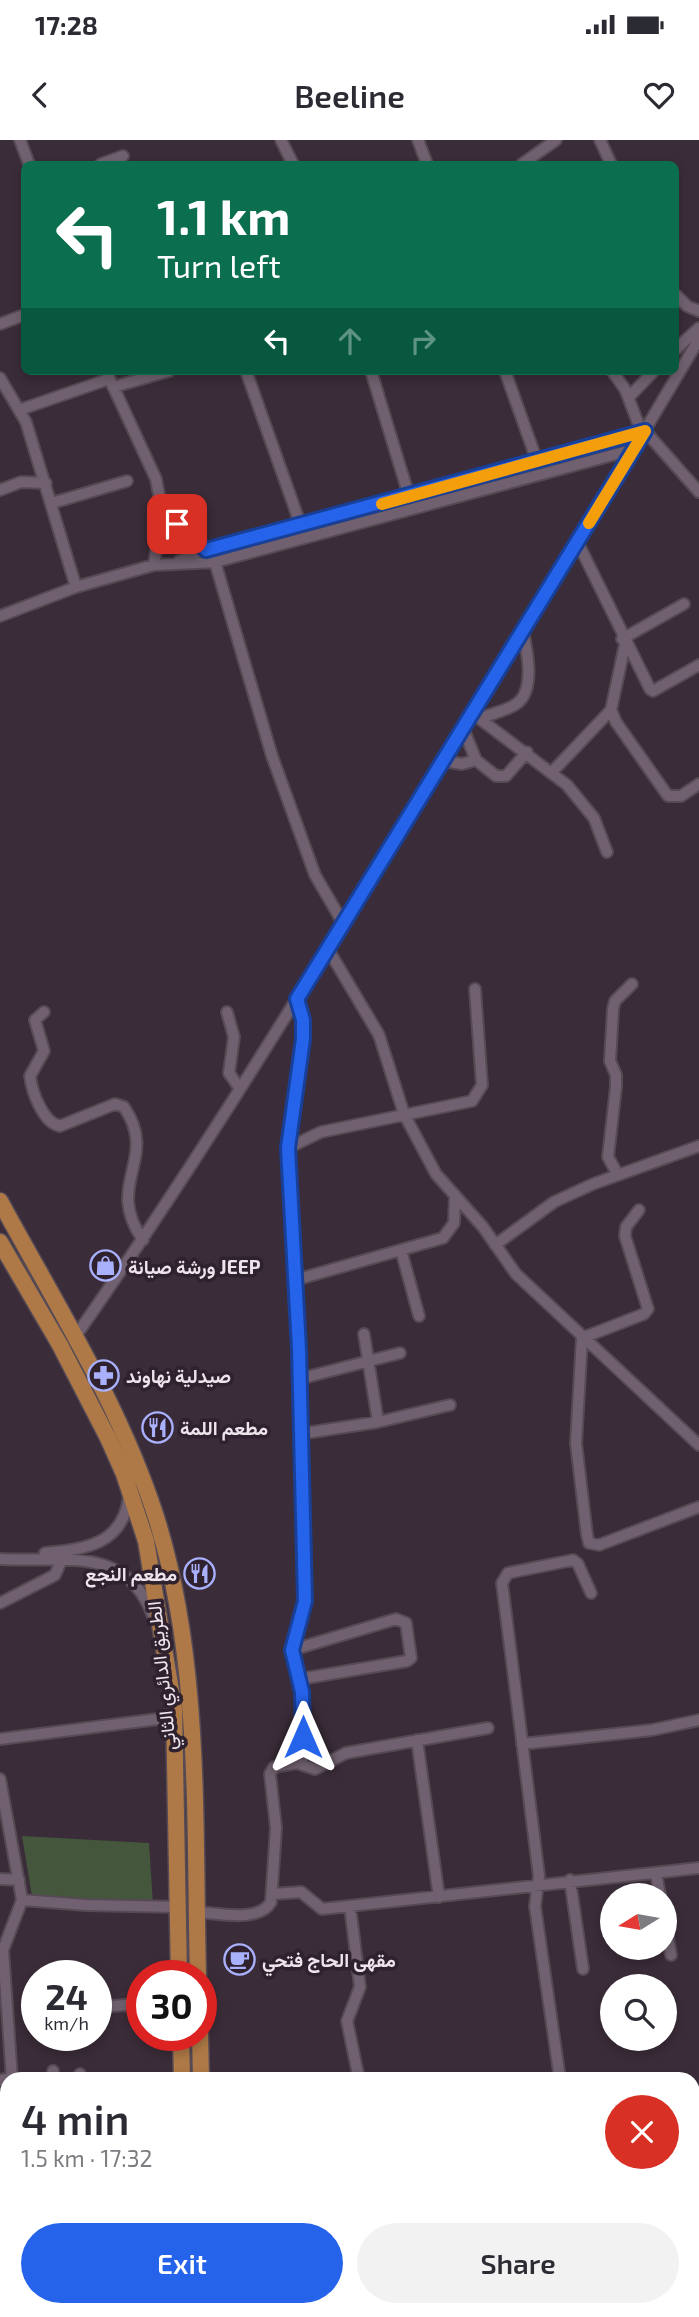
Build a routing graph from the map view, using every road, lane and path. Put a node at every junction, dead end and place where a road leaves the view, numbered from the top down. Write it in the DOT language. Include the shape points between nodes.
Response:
graph roads {
  1 [pos="20,140"];
  2 [pos="282,140"];
  3 [pos="418,140"];
  4 [pos="556,140"];
  5 [pos="600,140"];
  6 [pos="123,156"];
  7 [pos="28,161"];
  8 [pos="109,161"];
  9 [pos="292,161"];
  10 [pos="426,161"];
  11 [pos="526,161"];
  12 [pos="610,161"];
  13 [pos="679,298"];
  14 [pos="699,311"];
  15 [pos="21,317"];
  16 [pos="0,324"];
  17 [pos="699,328"];
  18 [pos="699,339"];
  19 [pos="679,346"];
  20 [pos="679,373"];
  21 [pos="140,375"];
  22 [pos="247,375"];
  23 [pos="372,375"];
  24 [pos="506,375"];
  25 [pos="615,375"];
  26 [pos="650,375"];
  27 [pos="678,375"];
  28 [pos="110,379"];
  29 [pos="1,386"];
  30 [pos="629,397"];
  31 [pos="19,410"];
  32 [pos="645,431"];
  33 [pos="635,449"];
  34 [pos="537,461"];
  35 [pos="699,476"];
  36 [pos="687,479"];
  37 [pos="127,481"];
  38 [pos="46,483"];
  39 [pos="0,490"];
  40 [pos="699,492"];
  41 [pos="409,496"];
  42 [pos="52,503"];
  43 [pos="162,511"];
  44 [pos="301,526"];
  45 [pos="578,543"];
  46 [pos="206,550"];
  47 [pos="176,562"];
  48 [pos="215,562"];
  49 [pos="154,565"];
  50 [pos="76,587"];
  51 [pos="684,604"];
  52 [pos="0,616"];
  53 [pos="523,631"];
  54 [pos="624,642"];
  55 [pos="699,665"];
  56 [pos="611,710"];
  57 [pos="476,716"];
  58 [pos="463,728"];
  59 [pos="527,752"];
  60 [pos="476,760"];
  61 [pos="443,761"];
  62 [pos="553,771"];
  63 [pos="699,784"];
  64 [pos="607,852"];
  65 [pos="343,923"];
  66 [pos="328,949"];
  67 [pos="632,984"];
  68 [pos="475,989"];
  69 [pos="297,999"];
  70 [pos="44,1012"];
  71 [pos="226,1012"];
  72 [pos="240,1089"];
  73 [pos="404,1114"];
  74 [pos="699,1146"];
  75 [pos="288,1148"];
  76 [pos="618,1175"];
  77 [pos="455,1195"];
  78 [pos="0,1201"];
  79 [pos="639,1210"];
  80 [pos="143,1240"];
  81 [pos="0,1242"];
  82 [pos="495,1245"];
  83 [pos="401,1250"];
  84 [pos="295,1280"];
  85 [pos="419,1316"];
  86 [pos="364,1334"];
  87 [pos="75,1337"];
  88 [pos="582,1338"];
  89 [pos="400,1353"];
  90 [pos="370,1361"];
  91 [pos="299,1379"];
  92 [pos="450,1405"];
  93 [pos="378,1422"];
  94 [pos="299,1434"];
  95 [pos="699,1445"];
  96 [pos="130,1490"];
  97 [pos="699,1507"];
  98 [pos="0,1557"];
  99 [pos="62,1559"];
  100 [pos="591,1593"];
  101 [pos="0,1603"];
  102 [pos="162,1641"];
  103 [pos="292,1650"];
  104 [pos="300,1679"];
  105 [pos="174,1717"];
  106 [pos="699,1720"];
  107 [pos="488,1728"];
  108 [pos="0,1739"];
  109 [pos="417,1740"];
  110 [pos="522,1744"];
  111 [pos="302,1764"];
  112 [pos="0,1779"];
  113 [pos="699,1868"];
  114 [pos="656,1874"];
  115 [pos="0,1879"];
  116 [pos="19,1880"];
  117 [pos="570,1881"];
  118 [pos="658,1883"];
  119 [pos="538,1884"];
  120 [pos="273,1894"];
  121 [pos="439,1897"];
  122 [pos="22,1899"];
  123 [pos="350,1906"];
  124 [pos="178,1908"];
  125 [pos="196,1912"];
  126 [pos="2,1951"];
  127 [pos="179,1960"];
  128 [pos="198,1960"];
  129 [pos="583,1969"];
  130 [pos="182,2051"];
  131 [pos="200,2051"];
  132 [pos="9,2072"];
  133 [pos="183,2072"];
  134 [pos="201,2072"];
  135 [pos="358,2072"];
  136 [pos="559,2072"];
  137 [pos="28,2317"];
  138 [pos="44,2317"];
  1 -- 7 [label="street"];
  2 -- 9 [label="street"];
  3 -- 10 [label="street"];
  4 -- 11 [label="street"];
  5 -- 12 [label="street"];
  6 -- 8 [label="street"];
  13 -- 14 [label="street"];
  15 -- 16 [label="street"];
  17 -- 19 [label="street"];
  18 -- 20 [label="street"];
  21 -- 28 [label="street"];
  22 -- 44 [label="street"];
  23 -- 41 [label="street"];
  24 -- 34 [label="street"];
  25 -- 30 [label="street"];
  26 -- 30 [label="street"];
  27 -- 32 [label="street"];
  28 -- 31 [label="street"];
  28 -- 43 [label="street" via="156,479"];
  29 -- 31 [label="street"];
  30 -- 32 [label="street" via="633,415"];
  31 -- 38 [label="street"];
  32 -- 33 [label="street"];
  32 -- 34 [label="street"];
  32 -- 36 [label="street"];
  33 -- 45 [label="street"];
  33 -- 48 [label="street"];
  34 -- 41 [label="street"];
  35 -- 36 [label="street"];
  36 -- 40 [label="street"];
  37 -- 42 [label="street"];
  38 -- 39 [label="street" via="21,482"];
  38 -- 42 [label="street"];
  41 -- 44 [label="street"];
  42 -- 50 [label="street"];
  43 -- 46 [label="street"];
  43 -- 49 [label="street"];
  44 -- 46 [label="street"];
  45 -- 53 [label="street"];
  45 -- 54 [label="street"];
  46 -- 47 [label="street"];
  47 -- 48 [label="street"];
  47 -- 49 [label="street"];
  48 -- 65 [label="street" via="272,757 315,875"];
  49 -- 50 [label="street"];
  50 -- 52 [label="street"];
  51 -- 54 [label="street"];
  53 -- 57 [label="street"];
  53 -- 57 [label="street" via="528,653 522,698"];
  54 -- 55 [label="street" via="653,691"];
  54 -- 56 [label="street"];
  56 -- 62 [label="street"];
  56 -- 63 [label="street" via="668,796 681,796"];
  57 -- 58 [label="street"];
  57 -- 59 [label="street"];
  58 -- 60 [label="street"];
  58 -- 61 [label="street"];
  59 -- 60 [label="street" via="501,777"];
  59 -- 62 [label="street"];
  60 -- 61 [label="street" via="462,764"];
  61 -- 65 [label="street"];
  62 -- 64 [label="street" via="594,818"];
  65 -- 66 [label="street"];
  66 -- 69 [label="street"];
  66 -- 73 [label="street" via="379,1035"];
  67 -- 76 [label="street" via="613,1009 610,1061 617,1075 608,1157"];
  68 -- 73 [label="street" via="482,1078 478,1094 472,1101"];
  69 -- 72 [label="street"];
  69 -- 75 [label="street" via="303,1039"];
  70 -- 80 [label="street" via="35,1020 44,1051 30,1076 44,1113 49,1122 60,1126 115,1104 124,1107 134,1124 137,1144 126,1202"];
  71 -- 72 [label="street" via="234,1037 228,1068"];
  72 -- 80 [label="street"];
  73 -- 75 [label="street" via="321,1132"];
  73 -- 77 [label="street" via="436,1174"];
  74 -- 76 [label="street"];
  75 -- 84 [label="street"];
  76 -- 82 [label="street" via="554,1202"];
  77 -- 82 [label="street"];
  77 -- 83 [label="street" via="450,1233"];
  78 -- 87 [label="highway, الطريق الدائري الثاني"];
  79 -- 88 [label="street" via="625,1236 648,1308 644,1314"];
  80 -- 87 [label="street"];
  81 -- 96 [label="highway, الطريق الدائري الثاني" via="88,1396"];
  82 -- 88 [label="street" via="516,1274"];
  83 -- 84 [label="street"];
  83 -- 85 [label="street"];
  84 -- 91 [label="street"];
  86 -- 90 [label="street"];
  87 -- 125 [label="highway, الطريق الدائري الثاني" via="139,1471 172,1583 189,1711"];
  88 -- 95 [label="street"];
  88 -- 97 [label="street" via="576,1443 589,1543 599,1545"];
  89 -- 90 [label="street"];
  90 -- 91 [label="street"];
  90 -- 93 [label="street"];
  91 -- 94 [label="street"];
  92 -- 93 [label="street"];
  93 -- 94 [label="street"];
  94 -- 103 [label="street" via="305,1601"];
  96 -- 98 [label="street" via="126,1516 113,1535 98,1543"];
  96 -- 102 [label="highway, الطريق الدائري الثاني" via="146,1541"];
  98 -- 99 [label="street"];
  99 -- 101 [label="street" via="55,1575"];
  99 -- 102 [label="street" via="100,1563 129,1577 139,1587"];
  100 -- 110 [label="street" via="573,1560 504,1577 501,1590"];
  102 -- 105 [label="highway, الطريق الدائري الثاني"];
  103 -- 104 [label="street"];
  103 -- 104 [label="street" via="396,1619 406,1623 413,1649 407,1661"];
  104 -- 111 [label="street"];
  105 -- 108 [label="street"];
  105 -- 124 [label="highway, الطريق الدائري الثاني"];
  106 -- 110 [label="street" via="652,1730"];
  107 -- 109 [label="street"];
  109 -- 111 [label="street" via="346,1753 315,1769"];
  109 -- 121 [label="street"];
  110 -- 119 [label="street"];
  111 -- 120 [label="street" via="274,1767 270,1774 276,1828"];
  112 -- 116 [label="street"];
  113 -- 114 [label="street"];
  114 -- 117 [label="street"];
  114 -- 118 [label="street"];
  115 -- 116 [label="street"];
  116 -- 122 [label="street"];
  117 -- 119 [label="street"];
  117 -- 129 [label="street"];
  119 -- 121 [label="street"];
  119 -- 136 [label="street" via="535,1906"];
  120 -- 123 [label="street" via="302,1892 322,1909"];
  120 -- 125 [label="street" via="267,1909 256,1914"];
  121 -- 123 [label="street"];
  122 -- 124 [label="street"];
  122 -- 126 [label="street"];
  123 -- 135 [label="street" via="359,1987 347,2021"];
  124 -- 127 [label="highway, الطريق الدائري الثاني"];
  125 -- 128 [label="highway, الطريق الدائري الثاني"];
  126 -- 132 [label="street"];
  130 -- 133 [label="highway"];
  131 -- 134 [label="highway"];
  137 -- 138 [label="street"];
}
